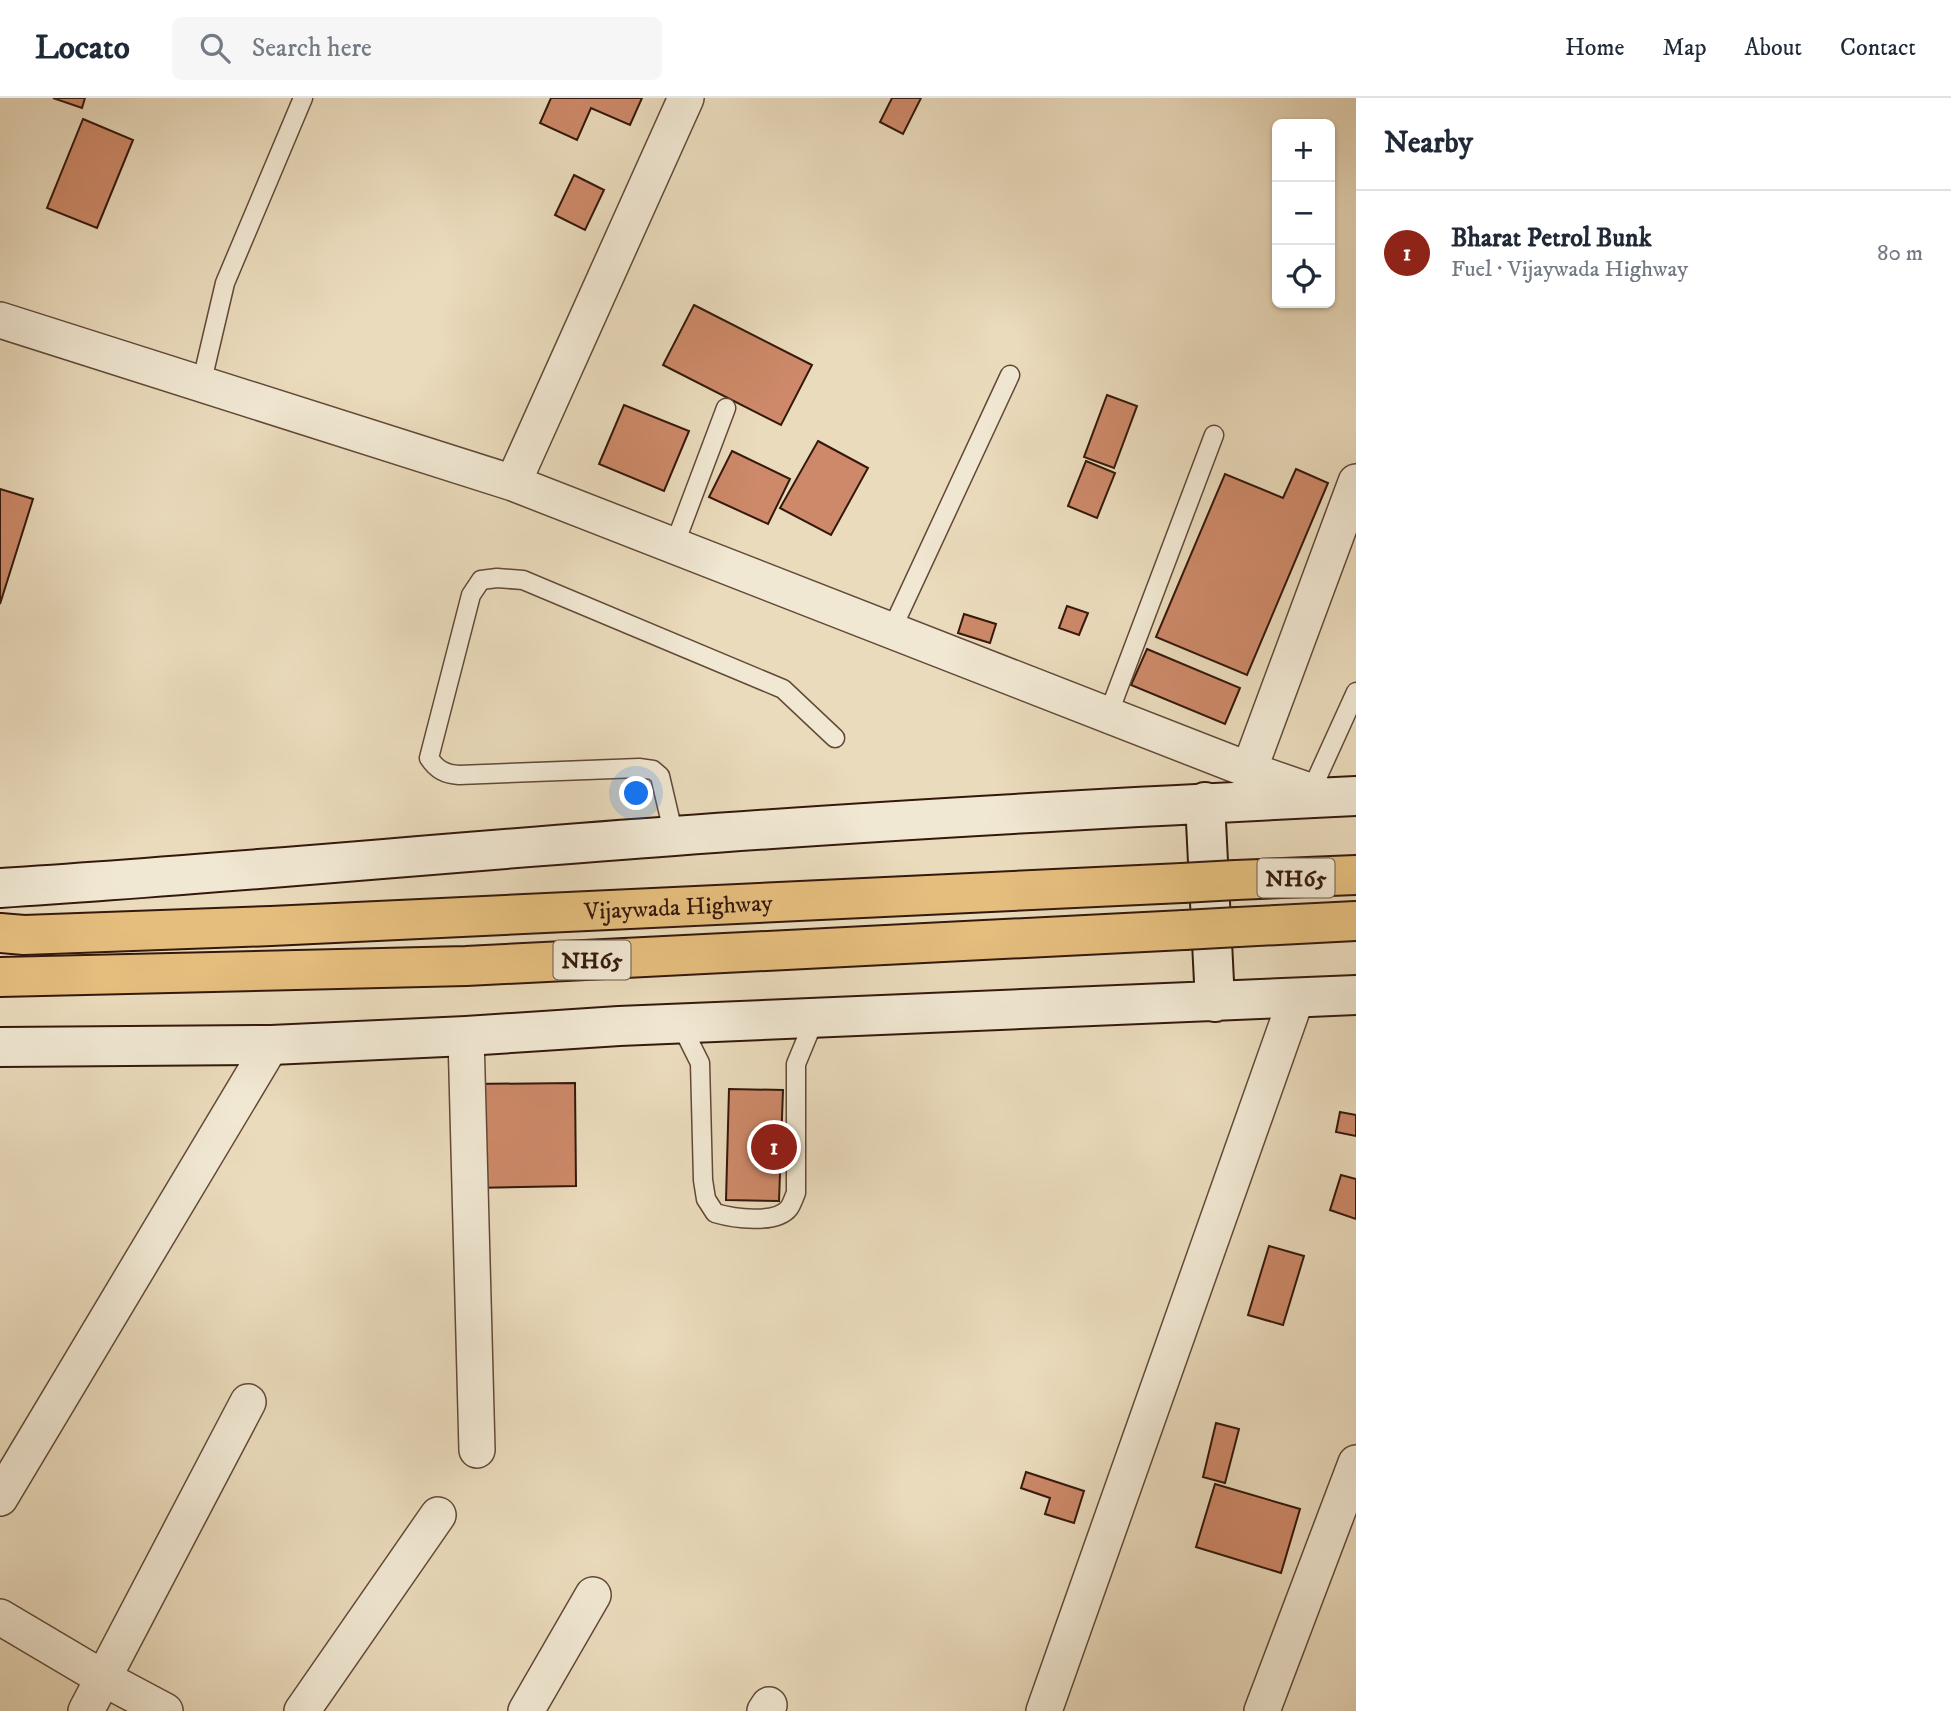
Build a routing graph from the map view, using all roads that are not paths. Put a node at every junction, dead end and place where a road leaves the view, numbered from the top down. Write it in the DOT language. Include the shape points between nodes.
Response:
graph roads {
  1 [pos="303,98"];
  2 [pos="686,98"];
  3 [pos="0,320"];
  4 [pos="1010,375"];
  5 [pos="201,385"];
  6 [pos="726,408"];
  7 [pos="1213,435"];
  8 [pos="1356,482"];
  9 [pos="513,484"];
  10 [pos="674,546"];
  11 [pos="891,631"];
  12 [pos="1356,692"];
  13 [pos="1108,715"];
  14 [pos="835,738"];
  15 [pos="1249,770"];
  16 [pos="1332,795"];
  17 [pos="1205,802"];
  18 [pos="674,836"];
  19 [pos="1356,875"];
  20 [pos="0,888"];
  21 [pos="1356,921"];
  22 [pos="0,933"];
  23 [pos="0,977"];
  24 [pos="1356,995"];
  25 [pos="1296,999"];
  26 [pos="1214,1002"];
  27 [pos="815,1018"];
  28 [pos="680,1023"];
  29 [pos="466,1036"];
  30 [pos="271,1045"];
  31 [pos="0,1047"];
  32 [pos="248,1402"];
  33 [pos="477,1450"];
  34 [pos="1356,1463"];
  35 [pos="0,1498"];
  36 [pos="438,1514"];
  37 [pos="593,1595"];
  38 [pos="0,1617"];
  39 [pos="103,1678"];
  40 [pos="86,1711"];
  41 [pos="165,1711"];
  42 [pos="302,1711"];
  43 [pos="526,1711"];
  44 [pos="1044,1711"];
  45 [pos="1262,1711"];
  1 -- 5 [label="lane" via="225,283"];
  2 -- 9 [label="street"];
  3 -- 5 [label="street"];
  4 -- 11 [label="lane"];
  5 -- 9 [label="street"];
  6 -- 10 [label="lane"];
  7 -- 13 [label="lane"];
  8 -- 15 [label="street"];
  9 -- 10 [label="street"];
  10 -- 11 [label="street"];
  11 -- 13 [label="street"];
  12 -- 16 [label="lane"];
  13 -- 15 [label="street"];
  14 -- 18 [label="lane" via="783,689 523,579 481,580 471,596 429,758 436,768 459,775 653,770 660,776"];
  15 -- 16 [label="street"];
  16 -- 17 [label="street"];
  17 -- 18 [label="street"];
  17 -- 26 [label="street"];
  18 -- 20 [label="street"];
  19 -- 22 [label="highway, Vijaywada Highway / NH65, bridge" via="271,926"];
  21 -- 23 [label="highway, Vijaywada Highway / NH65, bridge" via="466,966"];
  24 -- 25 [label="street"];
  25 -- 26 [label="street"];
  25 -- 44 [label="street"];
  26 -- 27 [label="street"];
  27 -- 28 [label="street"];
  27 -- 28 [label="lane" via="796,1064 796,1193 788,1210 775,1217 735,1218 715,1213 706,1199 700,1063"];
  28 -- 29 [label="street"];
  29 -- 30 [label="street"];
  29 -- 33 [label="street"];
  30 -- 31 [label="street"];
  30 -- 35 [label="street"];
  32 -- 39 [label="street"];
  34 -- 45 [label="street"];
  36 -- 42 [label="street"];
  37 -- 43 [label="street"];
  38 -- 39 [label="street"];
  39 -- 40 [label="street"];
  39 -- 41 [label="street"];
}
